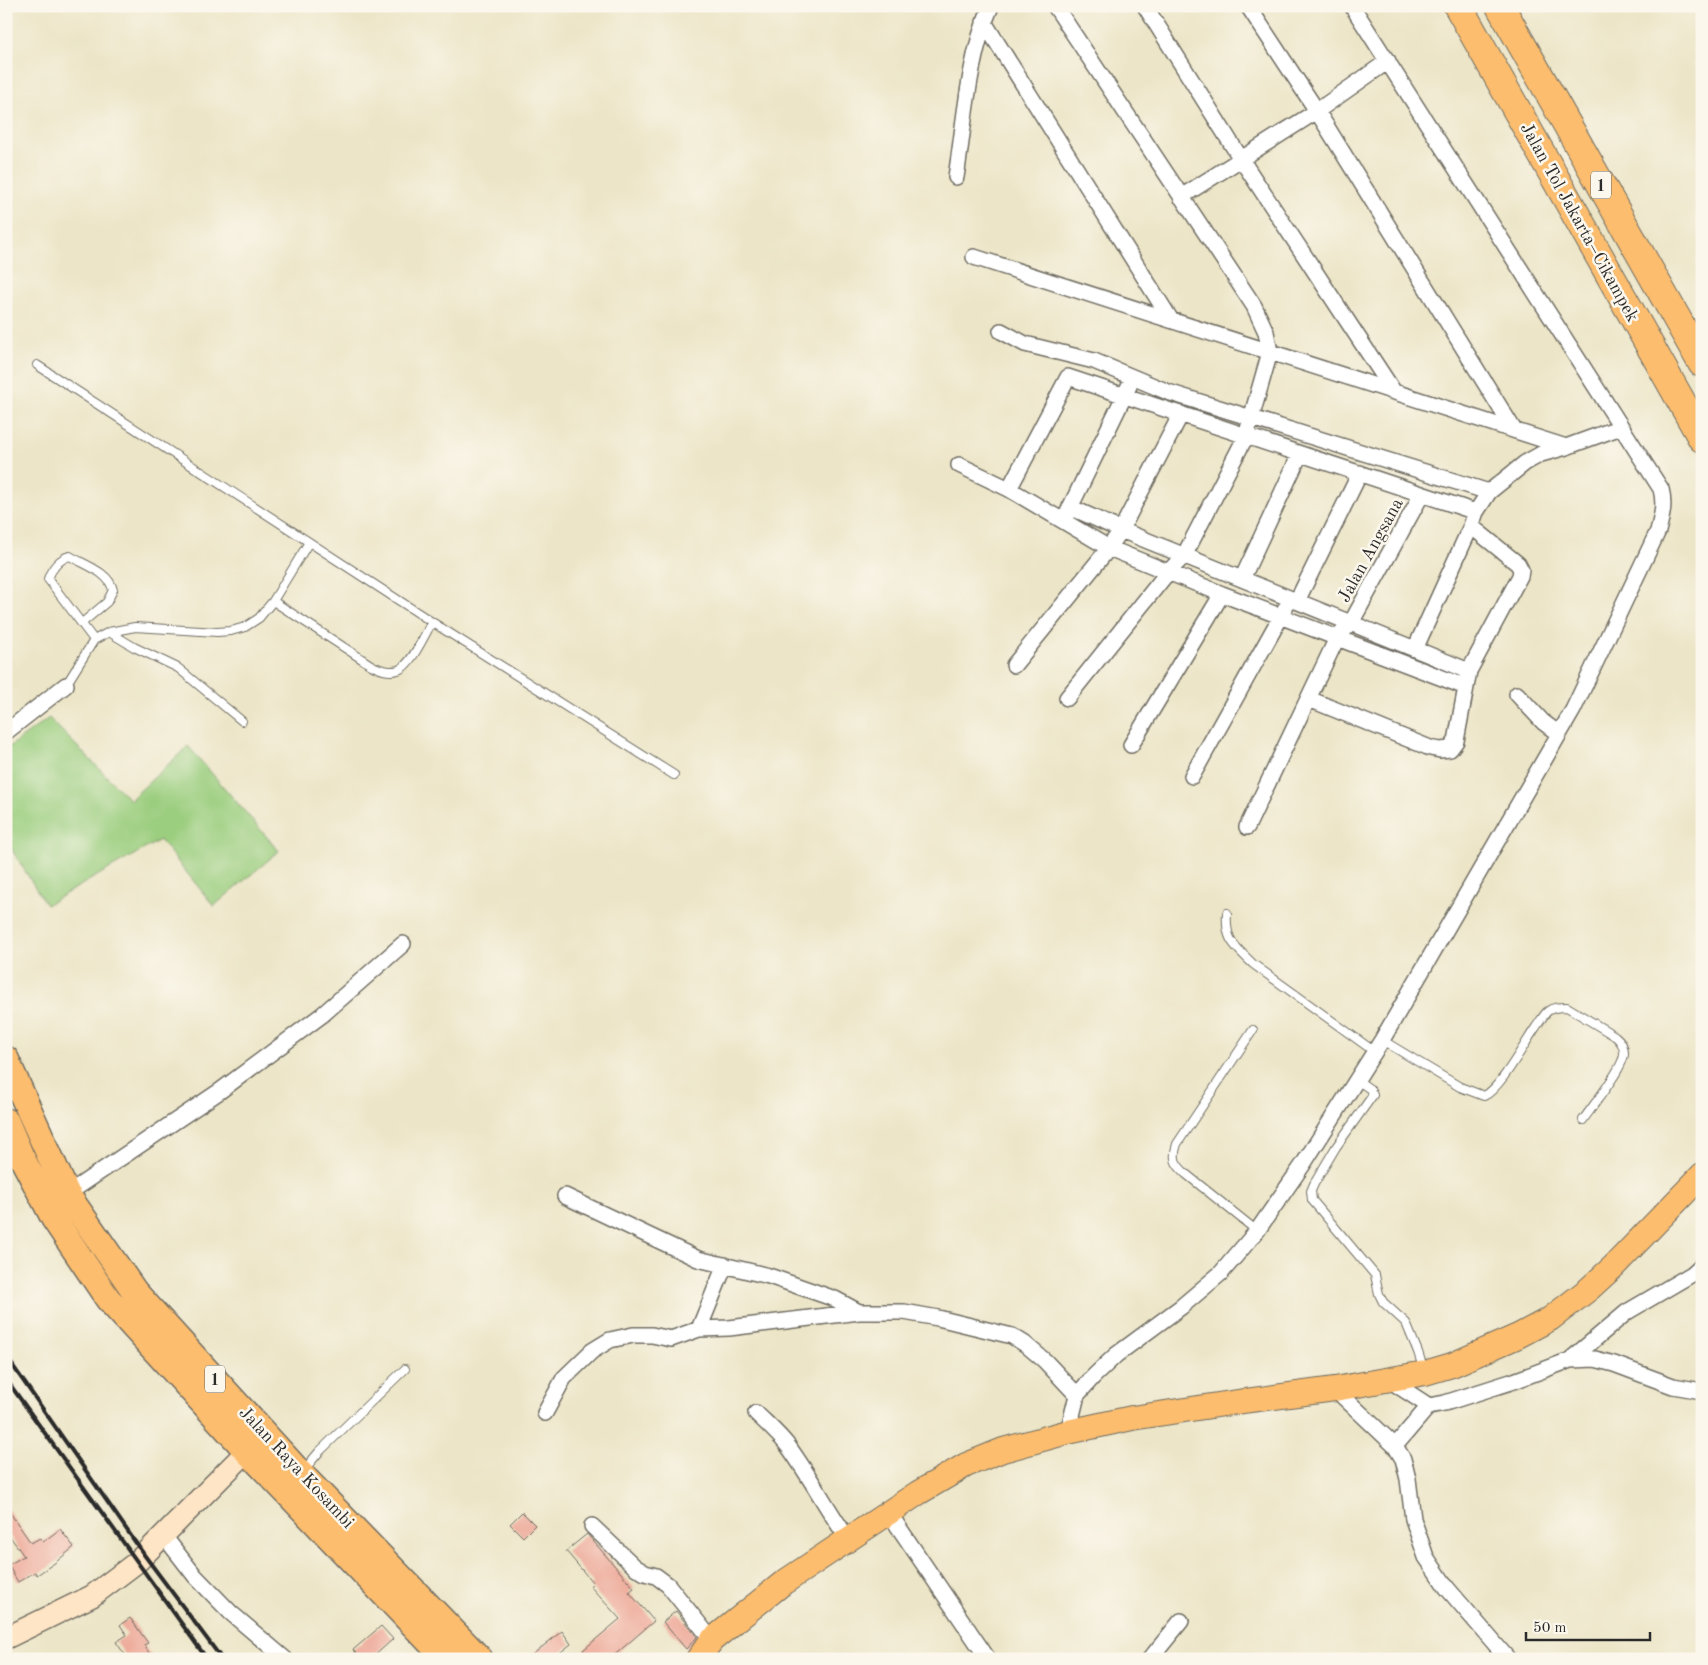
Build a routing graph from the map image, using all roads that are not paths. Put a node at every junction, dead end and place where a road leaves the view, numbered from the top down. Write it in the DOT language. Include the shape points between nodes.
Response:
graph roads {
  1 [pos="991,6"];
  2 [pos="1055,6"];
  3 [pos="1145,6"];
  4 [pos="1248,6"];
  5 [pos="1352,6"];
  6 [pos="1500,6"];
  7 [pos="1455,10"];
  8 [pos="984,22"];
  9 [pos="1388,61"];
  10 [pos="1317,111"];
  11 [pos="1241,159"];
  12 [pos="956,177"];
  13 [pos="1181,197"];
  14 [pos="974,257"];
  15 [pos="1172,320"];
  16 [pos="1001,331"];
  17 [pos="1270,352"];
  18 [pos="1702,363"];
  19 [pos="37,365"];
  20 [pos="1132,378"];
  21 [pos="1394,392"];
  22 [pos="1124,395"];
  23 [pos="1181,414"];
  24 [pos="1251,418"];
  25 [pos="1621,427"];
  26 [pos="1514,430"];
  27 [pos="1246,436"];
  28 [pos="1702,438"];
  29 [pos="1566,447"];
  30 [pos="1300,454"];
  31 [pos="1399,463"];
  32 [pos="959,465"];
  33 [pos="1360,473"];
  34 [pos="1391,484"];
  35 [pos="1009,489"];
  36 [pos="1489,492"];
  37 [pos="1422,494"];
  38 [pos="1070,507"];
  39 [pos="1474,519"];
  40 [pos="1064,522"];
  41 [pos="1121,530"];
  42 [pos="309,542"];
  43 [pos="1109,548"];
  44 [pos="1184,556"];
  45 [pos="1168,572"];
  46 [pos="1242,579"];
  47 [pos="1222,594"];
  48 [pos="1293,600"];
  49 [pos="272,601"];
  50 [pos="1282,616"];
  51 [pos="432,622"];
  52 [pos="82,623"];
  53 [pos="1351,623"];
  54 [pos="109,632"];
  55 [pos="1337,638"];
  56 [pos="94,640"];
  57 [pos="1415,649"];
  58 [pos="1014,665"];
  59 [pos="1468,679"];
  60 [pos="66,685"];
  61 [pos="1517,694"];
  62 [pos="1067,698"];
  63 [pos="1309,699"];
  64 [pos="242,721"];
  65 [pos="6,732"];
  66 [pos="1559,734"];
  67 [pos="1131,745"];
  68 [pos="674,775"];
  69 [pos="1192,776"];
  70 [pos="1247,827"];
  71 [pos="1227,913"];
  72 [pos="403,944"];
  73 [pos="1253,1030"];
  74 [pos="1379,1046"];
  75 [pos="6,1059"];
  76 [pos="1357,1080"];
  77 [pos="1583,1120"];
  78 [pos="6,1121"];
  79 [pos="1702,1175"];
  80 [pos="67,1194"];
  81 [pos="565,1196"];
  82 [pos="1257,1231"];
  83 [pos="724,1265"];
  84 [pos="1702,1265"];
  85 [pos="859,1312"];
  86 [pos="699,1330"];
  87 [pos="1570,1360"];
  88 [pos="405,1369"];
  89 [pos="1425,1373"];
  90 [pos="1389,1380"];
  91 [pos="1335,1390"];
  92 [pos="1702,1391"];
  93 [pos="1077,1395"];
  94 [pos="1429,1406"];
  95 [pos="756,1412"];
  96 [pos="545,1413"];
  97 [pos="1068,1432"];
  98 [pos="1394,1446"];
  99 [pos="247,1451"];
  100 [pos="301,1474"];
  101 [pos="889,1513"];
  102 [pos="592,1526"];
  103 [pos="164,1536"];
  104 [pos="848,1539"];
  105 [pos="1180,1621"];
  106 [pos="6,1638"];
  107 [pos="712,1640"];
  108 [pos="285,1659"];
  109 [pos="446,1659"];
  110 [pos="480,1659"];
  111 [pos="698,1659"];
  112 [pos="988,1659"];
  113 [pos="1150,1659"];
  114 [pos="1508,1659"];
  1 -- 8 [label="street"];
  2 -- 13 [label="street"];
  3 -- 11 [label="street"];
  4 -- 10 [label="street"];
  5 -- 9 [label="street"];
  6 -- 18 [label="highway, Jalan Tol Jakarta–Cikampek / 1"];
  7 -- 28 [label="highway, Jalan Tol Jakarta–Cikampek / 1" via="1485,53"];
  8 -- 12 [label="street" via="974,61"];
  8 -- 15 [label="street"];
  9 -- 10 [label="street"];
  9 -- 25 [label="street"];
  10 -- 11 [label="street"];
  10 -- 26 [label="street"];
  11 -- 13 [label="street"];
  11 -- 21 [label="street"];
  13 -- 17 [label="street" via="1254,306 1266,332"];
  14 -- 15 [label="street"];
  15 -- 17 [label="street"];
  16 -- 20 [label="street" via="1025,344 1094,361"];
  17 -- 21 [label="street"];
  17 -- 24 [label="street"];
  19 -- 42 [label="lane"];
  20 -- 22 [label="street"];
  20 -- 24 [label="street"];
  21 -- 26 [label="street"];
  22 -- 23 [label="street"];
  22 -- 35 [label="street" via="1068,376"];
  22 -- 38 [label="street"];
  23 -- 27 [label="street"];
  23 -- 41 [label="street"];
  24 -- 27 [label="street"];
  24 -- 31 [label="street"];
  25 -- 29 [label="street"];
  25 -- 66 [label="street" via="1660,488 1664,512 1658,531"];
  26 -- 29 [label="street"];
  27 -- 30 [label="street"];
  27 -- 44 [label="street"];
  29 -- 36 [label="street" via="1525,463"];
  30 -- 33 [label="street"];
  30 -- 46 [label="street"];
  31 -- 34 [label="street"];
  31 -- 36 [label="street"];
  32 -- 35 [label="street"];
  33 -- 34 [label="street"];
  33 -- 48 [label="street"];
  34 -- 37 [label="street"];
  35 -- 40 [label="street"];
  36 -- 39 [label="street"];
  37 -- 39 [label="street"];
  37 -- 53 [label="street, Jalan Angsana"];
  38 -- 40 [label="street"];
  38 -- 41 [label="street"];
  39 -- 57 [label="street"];
  39 -- 59 [label="street" via="1521,570"];
  40 -- 43 [label="street"];
  41 -- 43 [label="street"];
  41 -- 44 [label="street"];
  42 -- 49 [label="lane"];
  42 -- 51 [label="lane"];
  43 -- 45 [label="street"];
  43 -- 58 [label="street"];
  44 -- 45 [label="street"];
  44 -- 46 [label="street"];
  45 -- 47 [label="street"];
  45 -- 62 [label="street"];
  46 -- 48 [label="street"];
  47 -- 50 [label="street"];
  47 -- 67 [label="street"];
  48 -- 50 [label="street"];
  48 -- 53 [label="street"];
  49 -- 51 [label="lane" via="384,671 400,670 409,661"];
  49 -- 54 [label="lane" via="259,618 232,632 135,627"];
  50 -- 55 [label="street"];
  50 -- 69 [label="street"];
  51 -- 68 [label="lane"];
  52 -- 52 [label="lane" via="48,578 70,556 105,576 112,584 113,590 107,602"];
  52 -- 56 [label="lane"];
  53 -- 55 [label="street, Jalan Angsana"];
  53 -- 57 [label="street"];
  54 -- 56 [label="lane"];
  54 -- 64 [label="lane" via="178,668"];
  55 -- 59 [label="street"];
  55 -- 63 [label="street, Jalan Angsana"];
  56 -- 60 [label="lane"];
  57 -- 59 [label="street"];
  59 -- 63 [label="street" via="1456,741 1450,749 1430,748"];
  60 -- 65 [label="street"];
  61 -- 66 [label="street"];
  63 -- 70 [label="street, Jalan Angsana"];
  66 -- 74 [label="street"];
  71 -- 74 [label="lane" via="1229,939 1253,964"];
  72 -- 80 [label="street" via="322,1015 220,1091"];
  73 -- 82 [label="lane" via="1177,1144 1174,1159 1186,1174"];
  74 -- 76 [label="street"];
  74 -- 77 [label="lane" via="1460,1088 1484,1096 1507,1071 1547,1011 1567,1007 1615,1036 1621,1041 1624,1054 1617,1071"];
  75 -- 80 [label="highway, Jalan Raya Kosambi / 1"];
  76 -- 82 [label="street"];
  76 -- 89 [label="lane" via="1373,1095 1336,1147 1314,1184 1311,1196 1315,1206 1376,1276 1378,1294 1406,1323"];
  78 -- 99 [label="highway, Jalan Raya Kosambi / 1" via="54,1219 108,1299"];
  79 -- 89 [label="main road" via="1613,1267 1564,1310 1500,1344"];
  80 -- 100 [label="highway, Jalan Raya Kosambi / 1" via="135,1292"];
  81 -- 83 [label="street" via="698,1259"];
  82 -- 93 [label="street" via="1221,1273 1116,1355"];
  83 -- 85 [label="street" via="817,1292"];
  83 -- 86 [label="street"];
  84 -- 87 [label="street" via="1627,1312"];
  85 -- 86 [label="street"];
  85 -- 93 [label="street" via="904,1312 1012,1336 1045,1361"];
  86 -- 96 [label="street" via="671,1339 633,1334 610,1340 592,1351 564,1378"];
  87 -- 92 [label="street" via="1595,1359 1672,1386"];
  87 -- 94 [label="street" via="1514,1381"];
  88 -- 100 [label="lane" via="318,1452"];
  89 -- 90 [label="main road"];
  90 -- 91 [label="main road"];
  90 -- 94 [label="street"];
  91 -- 97 [label="main road" via="1151,1416"];
  91 -- 98 [label="street"];
  93 -- 97 [label="street"];
  94 -- 98 [label="street"];
  95 -- 104 [label="street" via="787,1445"];
  97 -- 101 [label="main road" via="1003,1450 966,1465"];
  98 -- 114 [label="street" via="1404,1459 1413,1520 1426,1557 1447,1588"];
  99 -- 103 [label="main road"];
  99 -- 109 [label="highway, Jalan Raya Kosambi / 1"];
  100 -- 110 [label="highway, Jalan Raya Kosambi / 1"];
  101 -- 104 [label="main road"];
  101 -- 112 [label="street"];
  102 -- 107 [label="street" via="635,1567 668,1585"];
  103 -- 106 [label="main road" via="137,1562 92,1596"];
  103 -- 108 [label="street" via="230,1613"];
  104 -- 107 [label="main road" via="783,1582"];
  105 -- 113 [label="street"];
  107 -- 111 [label="main road"];
}
